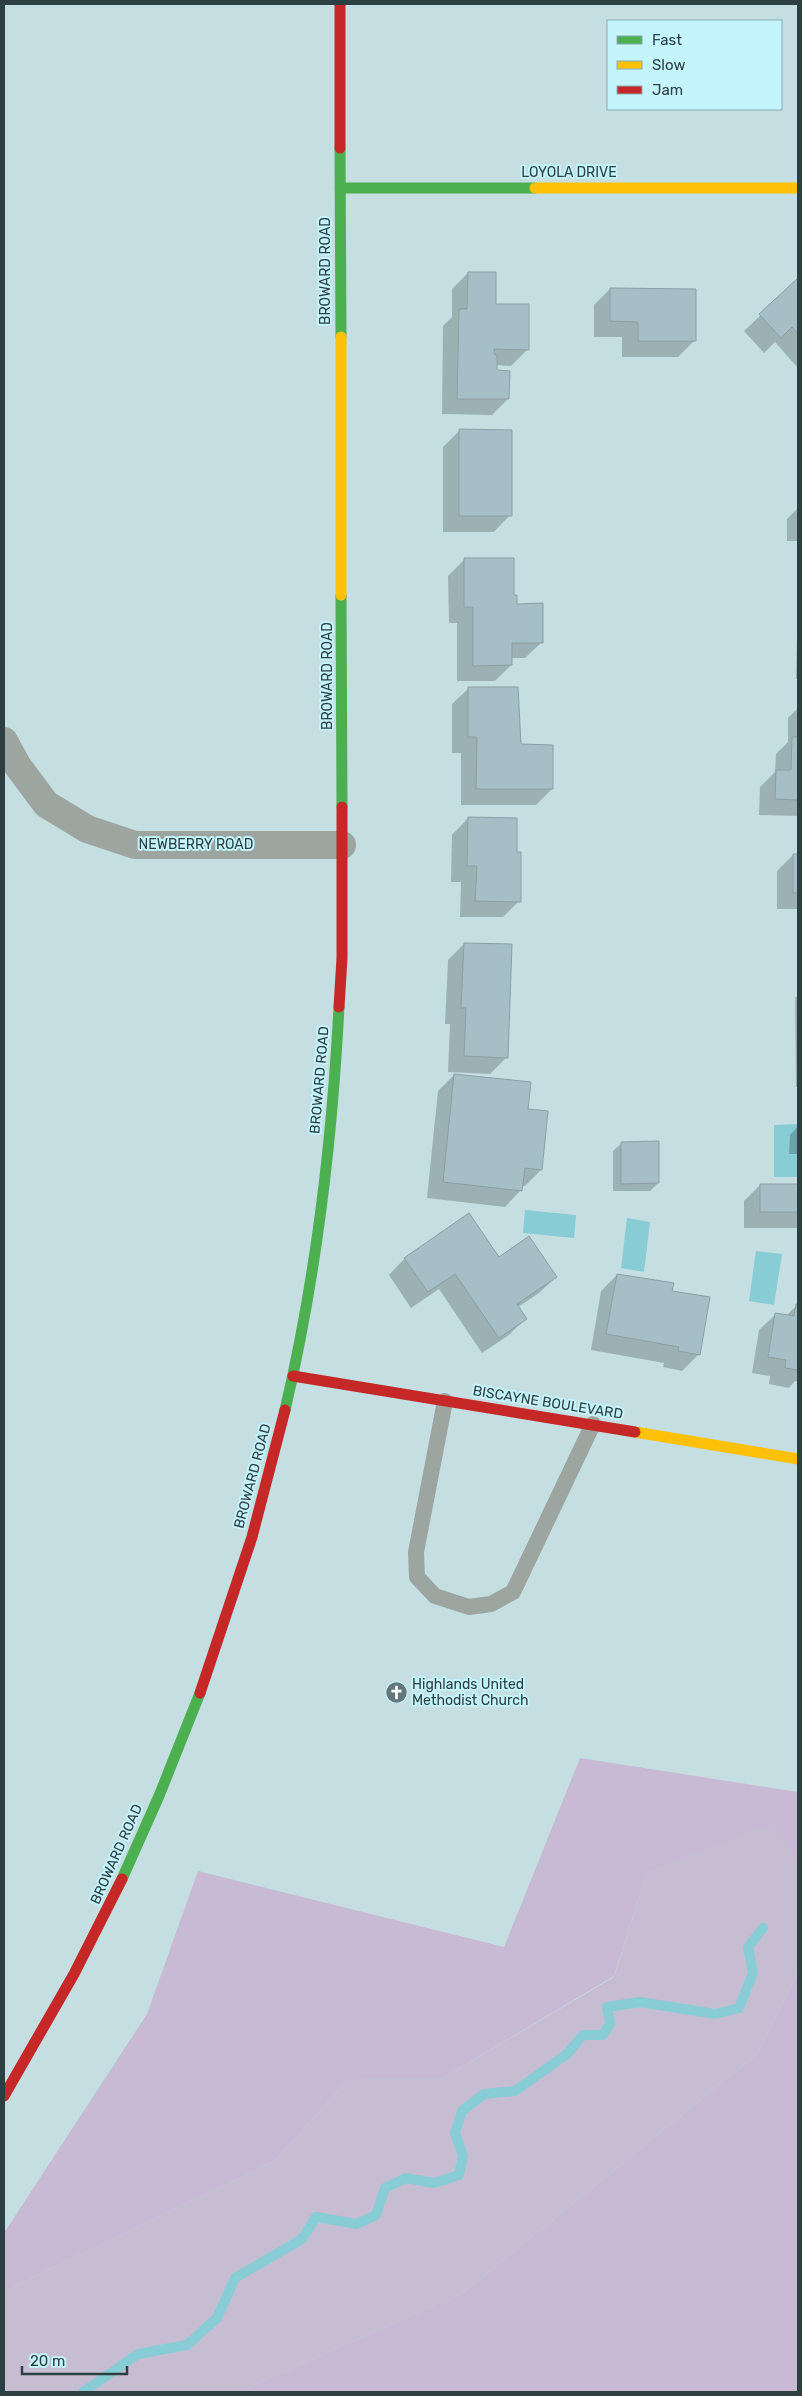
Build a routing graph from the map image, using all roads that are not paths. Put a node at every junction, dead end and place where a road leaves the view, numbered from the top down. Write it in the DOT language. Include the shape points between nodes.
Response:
graph roads {
  1 [pos="340,4"];
  2 [pos="340,188"];
  3 [pos="798,188"];
  4 [pos="4,741"];
  5 [pos="342,845"];
  6 [pos="294,1376"];
  7 [pos="445,1401"];
  8 [pos="593,1424"];
  9 [pos="798,1459"];
  10 [pos="4,2096"];
  1 -- 2 [label="street, BROWARD ROAD"];
  2 -- 3 [label="street, LOYOLA DRIVE"];
  2 -- 5 [label="street, BROWARD ROAD"];
  4 -- 5 [label="street, NEWBERRY ROAD" via="46,804 87,829 135,845"];
  5 -- 6 [label="street, BROWARD ROAD" via="337,1074 319,1226"];
  6 -- 7 [label="street, BISCAYNE BOULEVARD"];
  6 -- 10 [label="street, BROWARD ROAD" via="244,1562 219,1642 176,1754 97,1932"];
  7 -- 8 [label="street, BISCAYNE BOULEVARD"];
  7 -- 8 [label="lane" via="416,1552 418,1577 435,1596 469,1607 491,1604 513,1592"];
  8 -- 9 [label="street, BISCAYNE BOULEVARD"];
}
